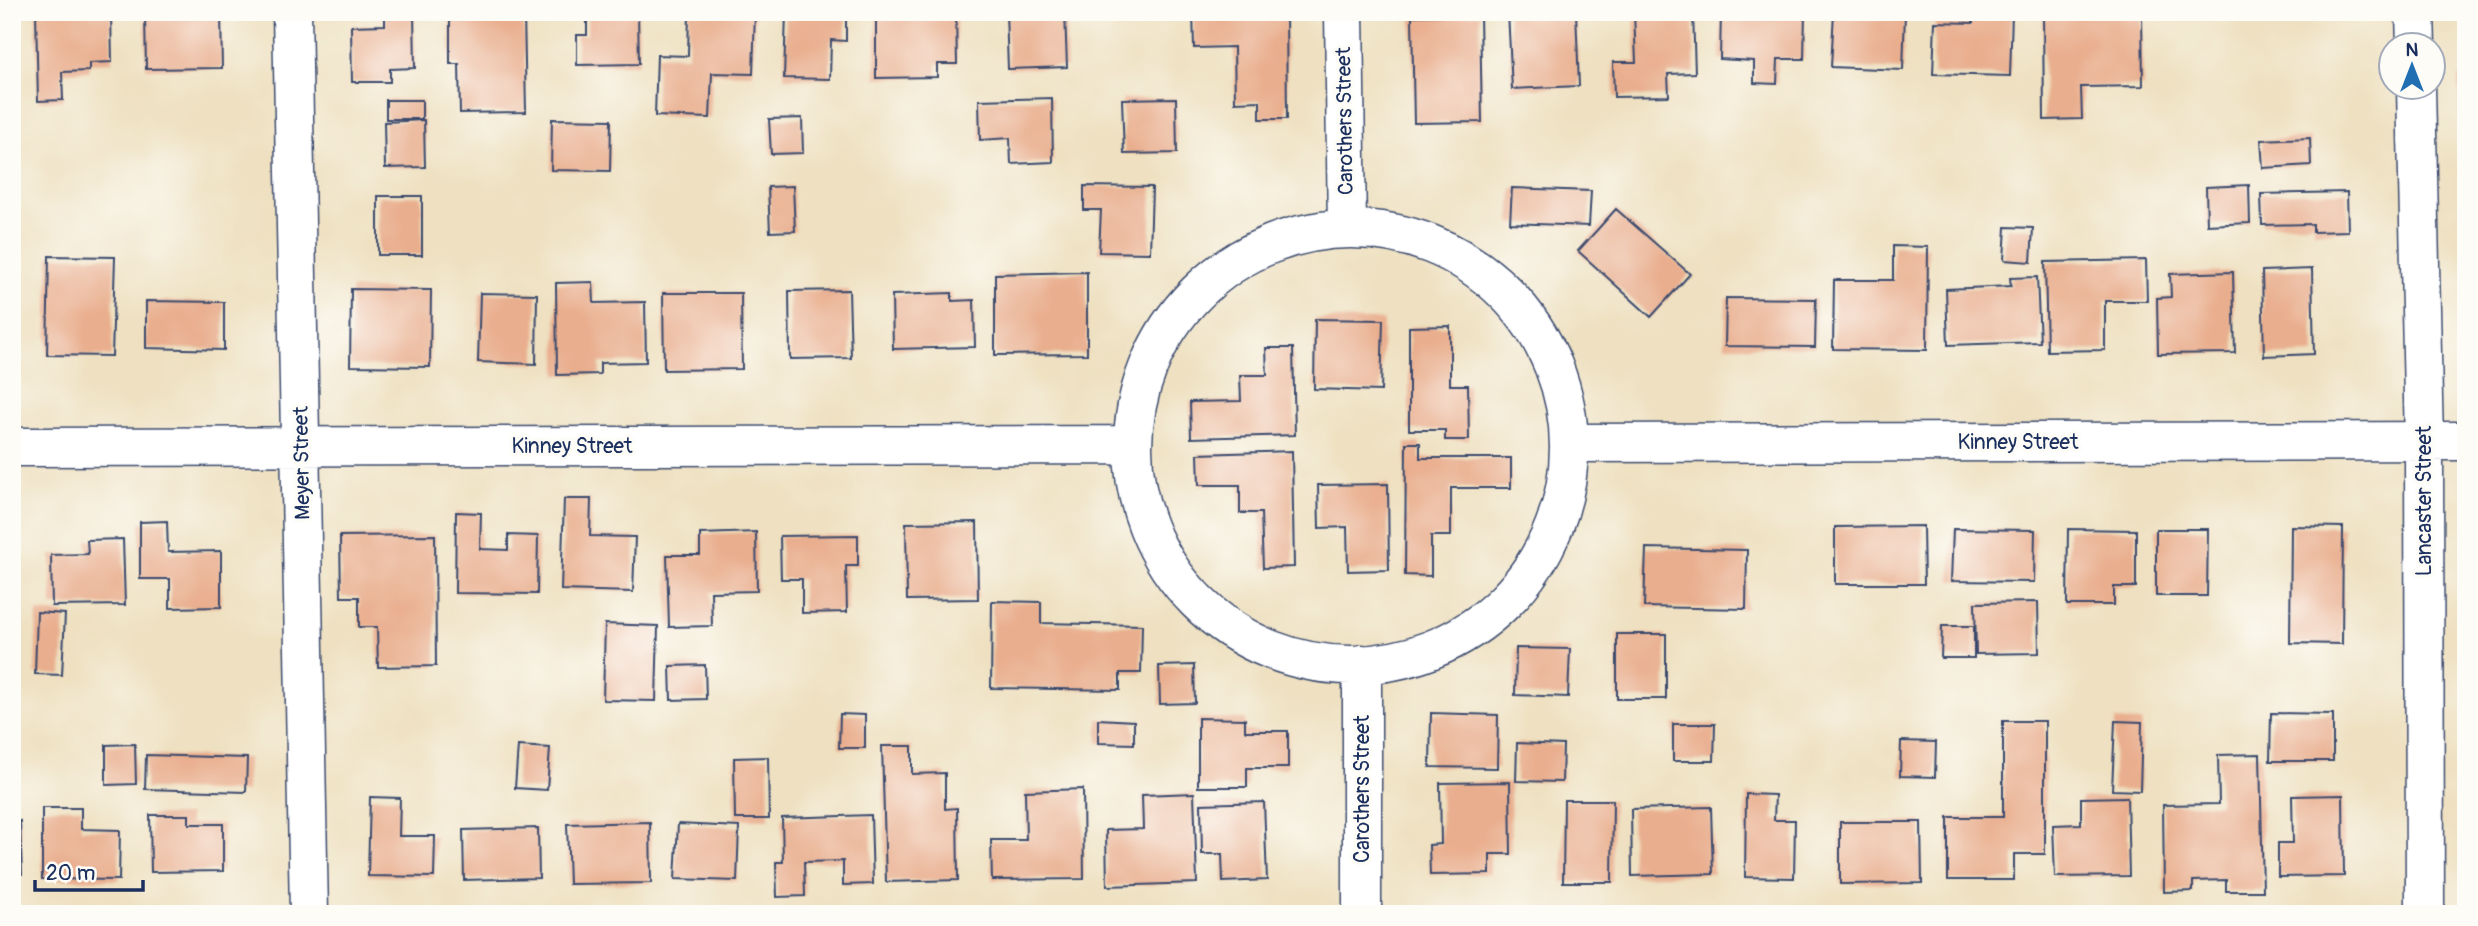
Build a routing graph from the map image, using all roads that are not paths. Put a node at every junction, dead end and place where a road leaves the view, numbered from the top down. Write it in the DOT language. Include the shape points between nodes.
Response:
graph roads {
  1 [pos="292,12"];
  2 [pos="1344,12"];
  3 [pos="2415,12"];
  4 [pos="2416,32"];
  5 [pos="2416,102"];
  6 [pos="1347,229"];
  7 [pos="2466,441"];
  8 [pos="2424,442"];
  9 [pos="1570,443"];
  10 [pos="1132,445"];
  11 [pos="12,447"];
  12 [pos="302,447"];
  13 [pos="1362,664"];
  14 [pos="309,914"];
  15 [pos="1362,914"];
  16 [pos="2426,914"];
  1 -- 12 [label="street, Meyer Street"];
  2 -- 6 [label="street, Carothers Street"];
  3 -- 4 [label="street"];
  5 -- 8 [label="street, Lancaster Street"];
  6 -- 9 [label="street" via="1415,238 1477,268 1503,290 1526,316 1549,355 1567,409"];
  6 -- 10 [label="street" via="1271,244 1205,284 1157,345 1139,393"];
  7 -- 8 [label="street, Kinney Street"];
  8 -- 9 [label="street, Kinney Street"];
  8 -- 16 [label="street, Lancaster Street"];
  9 -- 13 [label="street" via="1561,509 1532,569 1511,595 1468,630 1428,651"];
  10 -- 12 [label="street, Kinney Street"];
  10 -- 13 [label="street" via="1143,514 1157,547 1200,604 1227,626 1292,656"];
  11 -- 12 [label="street, Kinney Street"];
  12 -- 14 [label="street, Meyer Street"];
  13 -- 15 [label="street, Carothers Street"];
}
